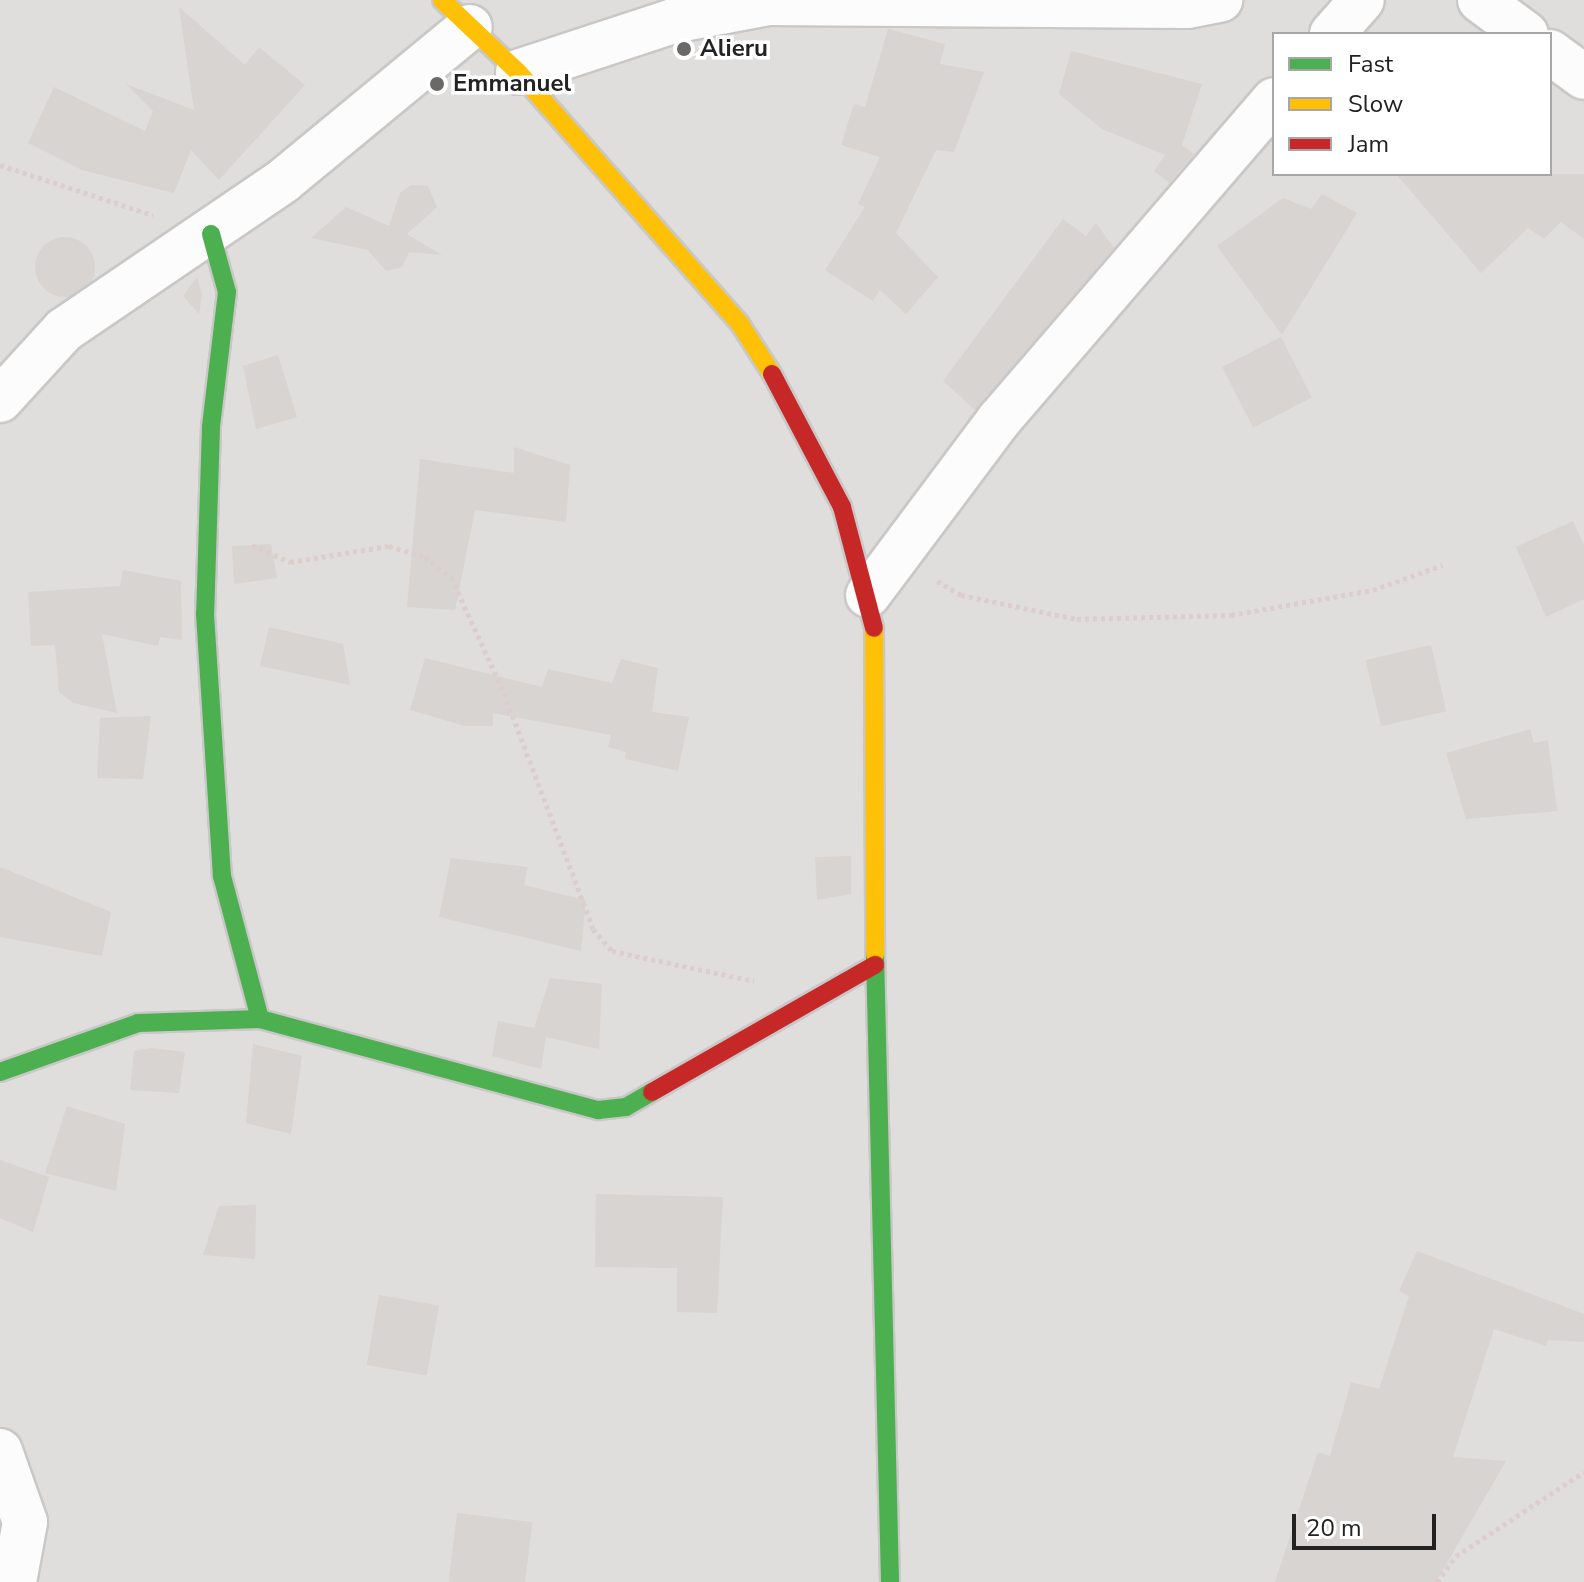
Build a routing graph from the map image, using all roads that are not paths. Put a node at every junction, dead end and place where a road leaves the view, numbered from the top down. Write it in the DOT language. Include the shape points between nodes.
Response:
graph roads {
  1 [pos="1220,0"];
  2 [pos="1362,0"];
  3 [pos="1480,0"];
  4 [pos="456,13"];
  5 [pos="1334,32"];
  6 [pos="1523,32"];
  7 [pos="1552,53"];
  8 [pos="518,72"];
  9 [pos="1584,77"];
  10 [pos="1272,102"];
  11 [pos="211,234"];
  12 [pos="0,400"];
  13 [pos="868,595"];
  14 [pos="875,965"];
  15 [pos="260,1019"];
  16 [pos="0,1072"];
  17 [pos="0,1451"];
  18 [pos="14,1582"];
  19 [pos="890,1582"];
  1 -- 8 [label="street" via="1188,6 769,3 673,21"];
  2 -- 5 [label="street"];
  3 -- 6 [label="street"];
  4 -- 8 [label="street"];
  4 -- 11 [label="street"];
  7 -- 9 [label="street"];
  8 -- 13 [label="street" via="740,324 798,414 842,507"];
  10 -- 13 [label="street" via="999,420"];
  11 -- 12 [label="street" via="64,330"];
  11 -- 15 [label="street" via="227,292 211,427 213,515 205,614 222,876"];
  13 -- 14 [label="street" via="879,654"];
  14 -- 15 [label="street" via="655,1094 598,1110"];
  14 -- 19 [label="street"];
  15 -- 16 [label="street" via="138,1023"];
  17 -- 18 [label="street" via="25,1522"];
}
